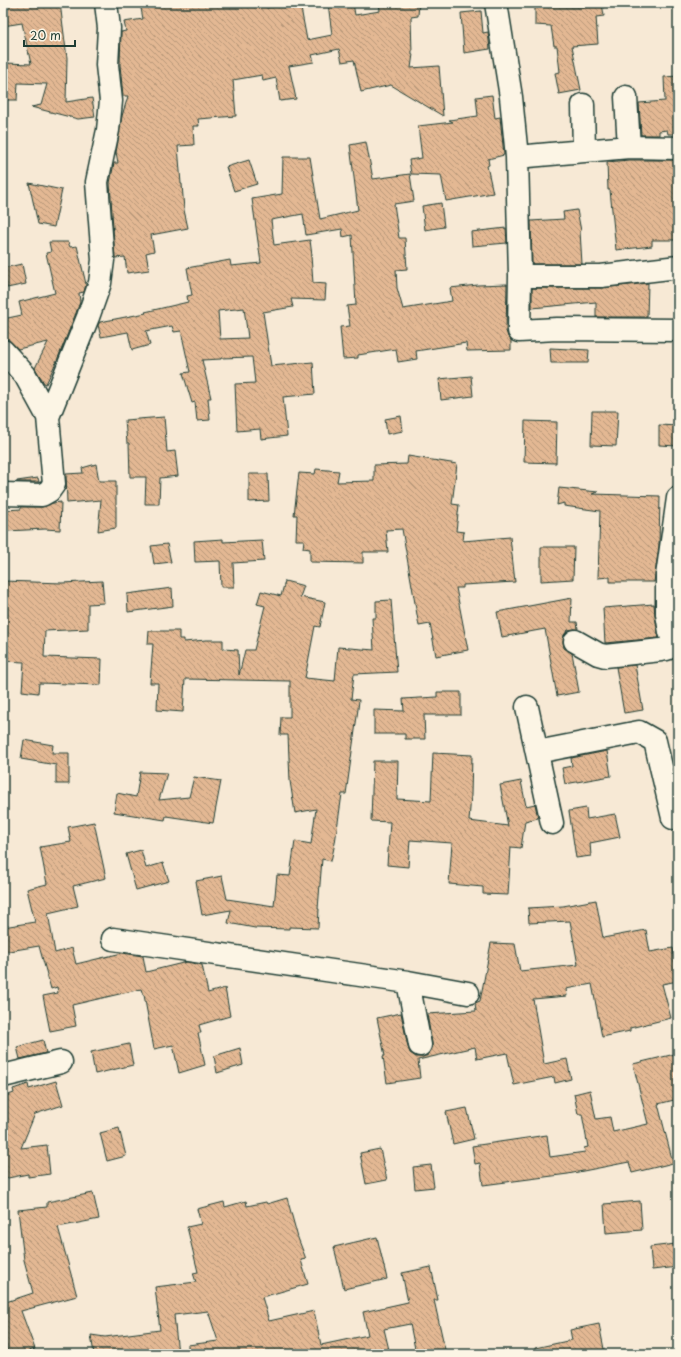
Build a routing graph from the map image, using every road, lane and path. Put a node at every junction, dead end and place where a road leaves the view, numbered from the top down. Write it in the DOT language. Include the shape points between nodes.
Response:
graph roads {
  1 [pos="106,3"];
  2 [pos="496,3"];
  3 [pos="626,97"];
  4 [pos="583,105"];
  5 [pos="630,148"];
  6 [pos="678,148"];
  7 [pos="584,151"];
  8 [pos="517,157"];
  9 [pos="678,267"];
  10 [pos="520,276"];
  11 [pos="678,330"];
  12 [pos="3,351"];
  13 [pos="48,417"];
  14 [pos="3,494"];
  15 [pos="678,498"];
  16 [pos="674,632"];
  17 [pos="575,641"];
  18 [pos="527,707"];
  19 [pos="537,752"];
  20 [pos="673,818"];
  21 [pos="552,823"];
  22 [pos="114,938"];
  23 [pos="408,982"];
  24 [pos="468,993"];
  25 [pos="420,1045"];
  26 [pos="61,1062"];
  27 [pos="3,1076"];
  1 -- 13 [label="street" via="109,28 107,65 111,101 97,182 103,260 100,283"];
  2 -- 8 [label="street" via="511,97"];
  3 -- 5 [label="street"];
  4 -- 7 [label="street"];
  5 -- 6 [label="street"];
  5 -- 7 [label="street"];
  7 -- 8 [label="street"];
  8 -- 10 [label="street"];
  9 -- 10 [label="street" via="601,276"];
  10 -- 11 [label="street" via="519,331"];
  12 -- 13 [label="street" via="25,375"];
  13 -- 14 [label="street" via="54,484 42,495"];
  15 -- 16 [label="street" via="667,576 668,614"];
  16 -- 17 [label="street" via="674,643 667,649 605,656"];
  18 -- 19 [label="street"];
  19 -- 20 [label="street" via="639,732 655,741"];
  19 -- 21 [label="street"];
  22 -- 23 [label="street"];
  23 -- 24 [label="street"];
  23 -- 25 [label="street"];
  26 -- 27 [label="street"];
}
